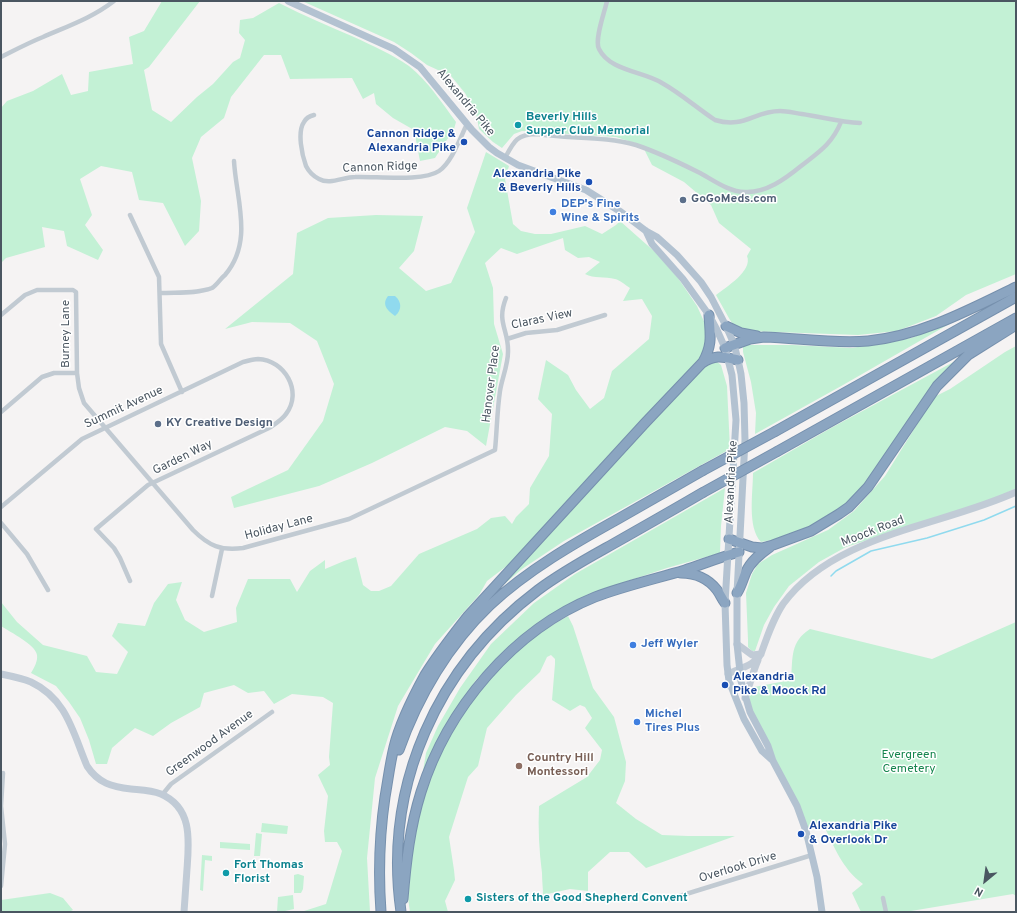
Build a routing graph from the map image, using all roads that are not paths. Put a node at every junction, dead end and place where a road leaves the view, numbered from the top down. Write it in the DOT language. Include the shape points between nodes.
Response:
graph roads {
  1 [pos="114,1"];
  2 [pos="288,1"];
  3 [pos="608,1"];
  4 [pos="1,57"];
  5 [pos="314,115"];
  6 [pos="841,122"];
  7 [pos="860,123"];
  8 [pos="467,124"];
  9 [pos="505,158"];
  10 [pos="234,161"];
  11 [pos="130,215"];
  12 [pos="646,232"];
  13 [pos="1016,287"];
  14 [pos="160,293"];
  15 [pos="1016,297"];
  16 [pos="506,298"];
  17 [pos="1,315"];
  18 [pos="605,315"];
  19 [pos="709,315"];
  20 [pos="1016,318"];
  21 [pos="1016,325"];
  22 [pos="726,326"];
  23 [pos="764,338"];
  24 [pos="506,339"];
  25 [pos="734,344"];
  26 [pos="725,348"];
  27 [pos="727,358"];
  28 [pos="738,360"];
  29 [pos="272,363"];
  30 [pos="702,363"];
  31 [pos="77,373"];
  32 [pos="182,392"];
  33 [pos="1,412"];
  34 [pos="105,427"];
  35 [pos="495,450"];
  36 [pos="154,483"];
  37 [pos="1016,492"];
  38 [pos="1,507"];
  39 [pos="1,523"];
  40 [pos="729,539"];
  41 [pos="773,545"];
  42 [pos="739,548"];
  43 [pos="222,549"];
  44 [pos="728,555"];
  45 [pos="673,573"];
  46 [pos="130,581"];
  47 [pos="48,590"];
  48 [pos="737,593"];
  49 [pos="212,596"];
  50 [pos="725,603"];
  51 [pos="737,644"];
  52 [pos="761,654"];
  53 [pos="727,665"];
  54 [pos="739,668"];
  55 [pos="1,674"];
  56 [pos="728,674"];
  57 [pos="745,698"];
  58 [pos="272,712"];
  59 [pos="773,761"];
  60 [pos="3,773"];
  61 [pos="162,795"];
  62 [pos="385,797"];
  63 [pos="1,806"];
  64 [pos="812,855"];
  65 [pos="1,886"];
  66 [pos="884,898"];
  67 [pos="670,899"];
  68 [pos="184,912"];
  69 [pos="381,912"];
  70 [pos="402,912"];
  71 [pos="822,912"];
  72 [pos="886,912"];
  1 -- 4 [label="street" via="76,24"];
  2 -- 8 [label="main road, Alexandria Pike" via="409,58 420,67"];
  3 -- 6 [label="street" via="598,36 598,48 604,56 612,64 662,83 714,120 737,123 767,112 782,111"];
  5 -- 8 [label="street, Cannon Ridge" via="303,122 300,134 303,153 310,172 328,182 347,178 433,174 446,163"];
  6 -- 7 [label="street"];
  6 -- 9 [label="street" via="836,134 818,153 781,180 758,191 737,191 664,156 620,141 524,135 513,143"];
  8 -- 9 [label="main road, Alexandria Pike" via="488,147"];
  9 -- 12 [label="main road, Alexandria Pike" via="586,190 621,212"];
  10 -- 14 [label="street" via="242,224 241,240 231,266 211,288 198,292"];
  11 -- 14 [label="street" via="157,270"];
  12 -- 19 [label="main road, Alexandria Pike" via="652,244 684,279"];
  12 -- 22 [label="main road, Alexandria Pike" via="656,237 690,269 711,297"];
  13 -- 23 [label="highway" via="927,327 899,335 860,341"];
  14 -- 32 [label="street" via="161,344"];
  15 -- 62 [label="highway, bridge" via="584,538 547,561 491,605 446,657 423,695 406,731"];
  16 -- 24 [label="street, Hanover Place" via="501,313"];
  17 -- 31 [label="street, Burney Lane" via="25,294 37,290 76,292"];
  18 -- 24 [label="street, Claras View" via="557,330 526,333"];
  19 -- 26 [label="main road, Alexandria Pike"];
  19 -- 30 [label="highway" via="711,342"];
  20 -- 70 [label="highway, bridge" via="587,558 539,589 512,611 485,638 444,693 417,754 408,781 397,844 398,889"];
  21 -- 41 [label="highway" via="968,355 937,386 872,481 849,507 811,531"];
  22 -- 23 [label="highway" via="741,333"];
  22 -- 25 [label="main road, Alexandria Pike"];
  23 -- 25 [label="highway"];
  24 -- 35 [label="street, Hanover Place" via="508,354 500,391"];
  25 -- 26 [label="highway"];
  25 -- 28 [label="main road, Alexandria Pike"];
  26 -- 27 [label="main road, Alexandria Pike"];
  27 -- 28 [label="highway"];
  27 -- 30 [label="highway" via="715,357"];
  27 -- 40 [label="main road, Alexandria Pike" via="734,390 736,420"];
  28 -- 42 [label="main road, Alexandria Pike" via="745,431"];
  29 -- 32 [label="street, Summit Avenue" via="258,359 243,362"];
  29 -- 36 [label="street, Garden Way" via="285,372 291,382 292,403 282,418 269,428"];
  30 -- 62 [label="highway" via="468,616 442,650 425,675 404,717 393,754"];
  31 -- 33 [label="street" via="54,373 42,377"];
  31 -- 34 [label="street, Burney Lane" via="84,403"];
  32 -- 34 [label="street, Summit Avenue"];
  34 -- 36 [label="street, Holiday Lane"];
  34 -- 38 [label="street, Summit Avenue" via="82,439"];
  35 -- 43 [label="street, Holiday Lane" via="349,519 243,548"];
  36 -- 43 [label="street, Holiday Lane" via="200,537"];
  36 -- 46 [label="street, Garden Way" via="96,529 114,548"];
  37 -- 52 [label="main road, Moock Road" via="868,543 838,558 807,579 783,604"];
  39 -- 47 [label="street" via="27,554"];
  40 -- 42 [label="highway"];
  40 -- 44 [label="main road, Alexandria Pike"];
  41 -- 42 [label="highway" via="762,548"];
  41 -- 48 [label="highway" via="752,561"];
  42 -- 44 [label="highway"];
  42 -- 48 [label="main road, Alexandria Pike"];
  43 -- 49 [label="street"];
  44 -- 45 [label="highway"];
  44 -- 50 [label="main road, Alexandria Pike"];
  45 -- 50 [label="highway" via="688,573 709,581"];
  45 -- 70 [label="highway" via="594,598 551,621 516,647 478,686 453,720 421,792 410,833"];
  48 -- 51 [label="main road, Alexandria Pike"];
  50 -- 53 [label="main road, Alexandria Pike"];
  51 -- 52 [label="main road" via="752,655"];
  51 -- 54 [label="main road, Alexandria Pike"];
  52 -- 54 [label="main road" via="752,664"];
  52 -- 57 [label="main road, Moock Road"];
  53 -- 54 [label="main road"];
  53 -- 56 [label="main road, Alexandria Pike"];
  54 -- 56 [label="main road"];
  54 -- 57 [label="main road, Alexandria Pike"];
  55 -- 61 [label="main road" via="36,685 60,704 87,766 101,781 115,787 150,790"];
  56 -- 59 [label="main road, Alexandria Pike" via="744,720 762,751"];
  57 -- 59 [label="main road, Alexandria Pike"];
  58 -- 61 [label="street, Greenwood Avenue" via="171,784"];
  59 -- 64 [label="main road, Alexandria Pike" via="797,806"];
  60 -- 63 [label="street"];
  61 -- 68 [label="main road" via="177,806 187,824 189,840"];
  62 -- 69 [label="highway" via="378,859"];
  63 -- 65 [label="street" via="5,844"];
  64 -- 67 [label="street, Overlook Drive"];
  64 -- 71 [label="main road, Alexandria Pike"];
  66 -- 72 [label="street"];
}
